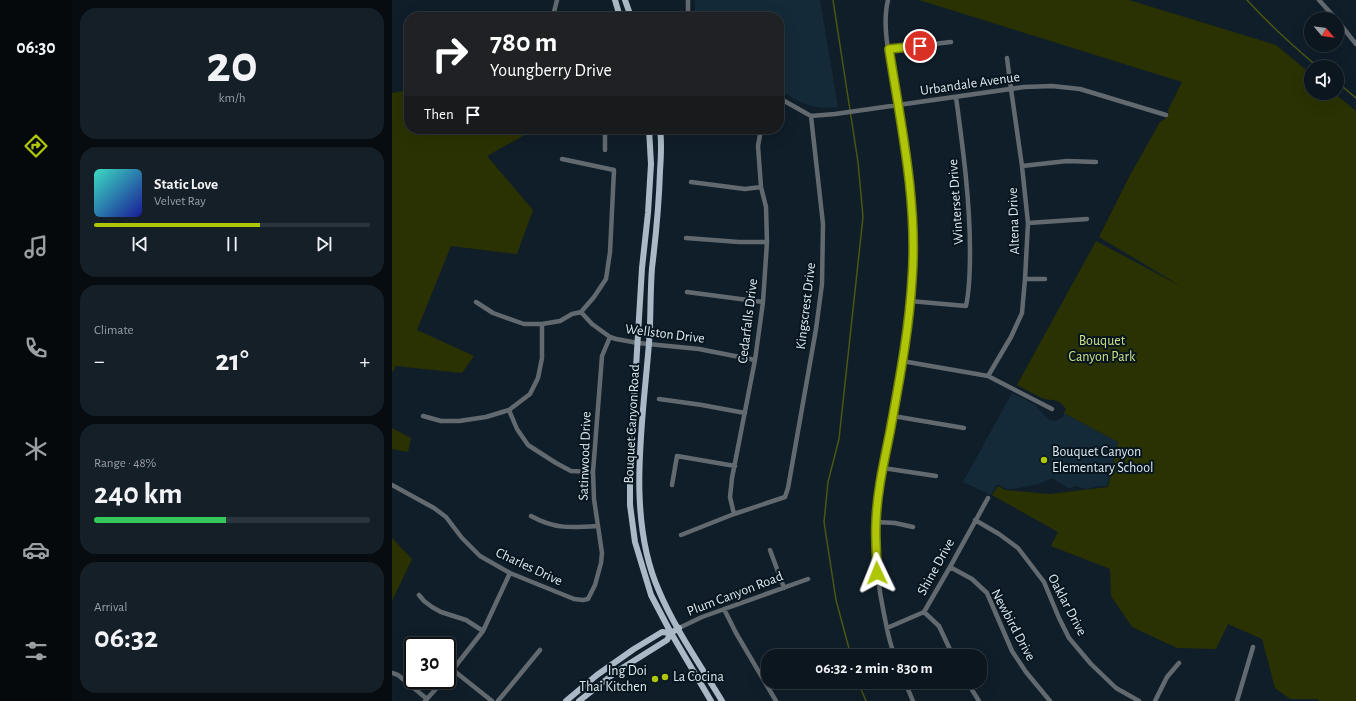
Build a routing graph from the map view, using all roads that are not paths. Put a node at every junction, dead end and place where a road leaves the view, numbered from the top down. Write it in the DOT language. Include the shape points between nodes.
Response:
graph roads {
  1 [pos="557,0"];
  2 [pos="615,0"];
  3 [pos="625,0"];
  4 [pos="688,0"];
  5 [pos="888,0"];
  6 [pos="1319,0"];
  7 [pos="554,12"];
  8 [pos="619,12"];
  9 [pos="629,12"];
  10 [pos="688,12"];
  11 [pos="1329,12"];
  12 [pos="1344,30"];
  13 [pos="951,42"];
  14 [pos="1356,44"];
  15 [pos="889,49"];
  16 [pos="1007,58"];
  17 [pos="1010,89"];
  18 [pos="956,97"];
  19 [pos="784,101"];
  20 [pos="897,104"];
  21 [pos="1166,115"];
  22 [pos="811,116"];
  23 [pos="605,134"];
  24 [pos="649,134"];
  25 [pos="660,134"];
  26 [pos="760,134"];
  27 [pos="605,150"];
  28 [pos="562,158"];
  29 [pos="1096,162"];
  30 [pos="1022,166"];
  31 [pos="691,182"];
  32 [pos="761,187"];
  33 [pos="1087,219"];
  34 [pos="1028,223"];
  35 [pos="686,238"];
  36 [pos="767,242"];
  37 [pos="1025,279"];
  38 [pos="1045,279"];
  39 [pos="687,292"];
  40 [pos="910,301"];
  41 [pos="476,302"];
  42 [pos="763,302"];
  43 [pos="581,312"];
  44 [pos="542,324"];
  45 [pos="610,336"];
  46 [pos="638,343"];
  47 [pos="649,344"];
  48 [pos="755,360"];
  49 [pos="902,361"];
  50 [pos="988,376"];
  51 [pos="659,400"];
  52 [pos="1052,409"];
  53 [pos="509,410"];
  54 [pos="745,413"];
  55 [pos="423,416"];
  56 [pos="893,416"];
  57 [pos="964,428"];
  58 [pos="735,466"];
  59 [pos="883,468"];
  60 [pos="593,472"];
  61 [pos="936,476"];
  62 [pos="672,484"];
  63 [pos="392,485"];
  64 [pos="988,498"];
  65 [pos="734,514"];
  66 [pos="531,516"];
  67 [pos="975,520"];
  68 [pos="876,522"];
  69 [pos="597,526"];
  70 [pos="913,527"];
  71 [pos="681,535"];
  72 [pos="770,550"];
  73 [pos="950,567"];
  74 [pos="510,573"];
  75 [pos="808,579"];
  76 [pos="784,588"];
  77 [pos="419,595"];
  78 [pos="588,599"];
  79 [pos="724,609"];
  80 [pos="924,612"];
  81 [pos="679,628"];
  82 [pos="887,628"];
  83 [pos="483,630"];
  84 [pos="671,633"];
  85 [pos="1253,647"];
  86 [pos="893,649"];
  87 [pos="950,649"];
  88 [pos="540,650"];
  89 [pos="1179,663"];
  90 [pos="456,666"];
  91 [pos="456,672"];
  92 [pos="392,673"];
  93 [pos="436,689"];
  94 [pos="908,689"];
  95 [pos="971,689"];
  96 [pos="426,700"];
  97 [pos="492,701"];
  98 [pos="498,701"];
  99 [pos="566,701"];
  100 [pos="579,701"];
  101 [pos="711,701"];
  102 [pos="722,701"];
  103 [pos="776,701"];
  104 [pos="913,701"];
  105 [pos="979,701"];
  106 [pos="1050,701"];
  107 [pos="1139,701"];
  108 [pos="1154,701"];
  109 [pos="1237,701"];
  1 -- 7 [label="street"];
  2 -- 8 [label="main road"];
  3 -- 9 [label="main road"];
  4 -- 10 [label="street"];
  5 -- 15 [label="street" via="885,12"];
  6 -- 11 [label="street"];
  12 -- 14 [label="street"];
  13 -- 15 [label="street"];
  15 -- 20 [label="street"];
  16 -- 17 [label="street, Altena Drive"];
  17 -- 18 [label="street, Urbandale Avenue"];
  17 -- 21 [label="street, Urbandale Avenue" via="1052,86 1080,89"];
  17 -- 30 [label="street, Altena Drive"];
  18 -- 20 [label="street, Urbandale Avenue"];
  18 -- 40 [label="street, Winterset Drive" via="970,210 970,271 966,306"];
  19 -- 22 [label="street"];
  20 -- 22 [label="street, Urbandale Avenue"];
  20 -- 40 [label="street" via="912,212"];
  22 -- 65 [label="street, Kingscrest Drive" via="823,224 822,284 788,488 785,497"];
  23 -- 27 [label="street"];
  24 -- 46 [label="main road, Bouquet Canyon Road" via="648,213"];
  25 -- 47 [label="main road, Bouquet Canyon Road" via="658,214 652,269"];
  26 -- 32 [label="street, Cedarfalls Drive" via="758,146"];
  28 -- 43 [label="street" via="614,170 610,252 606,279"];
  29 -- 30 [label="street" via="1067,161"];
  30 -- 34 [label="street, Altena Drive"];
  31 -- 32 [label="street" via="745,189"];
  32 -- 36 [label="street, Cedarfalls Drive" via="766,207"];
  33 -- 34 [label="street"];
  34 -- 37 [label="street, Altena Drive"];
  35 -- 36 [label="street"];
  36 -- 42 [label="street, Cedarfalls Drive"];
  37 -- 38 [label="street"];
  37 -- 50 [label="street, Altena Drive" via="1022,313 1012,337"];
  39 -- 42 [label="street"];
  40 -- 49 [label="street"];
  41 -- 44 [label="street" via="493,312 524,324"];
  42 -- 48 [label="street, Cedarfalls Drive"];
  43 -- 44 [label="street" via="560,321"];
  43 -- 45 [label="street, Wellston Drive" via="592,324"];
  44 -- 53 [label="street" via="542,358 538,378 530,394"];
  45 -- 46 [label="street, Wellston Drive"];
  45 -- 60 [label="street, Satinwood Drive" via="602,356"];
  46 -- 47 [label="street, Wellston Drive"];
  46 -- 84 [label="main road, Bouquet Canyon Road" via="630,443 630,505 635,542 642,567 651,595"];
  47 -- 48 [label="street, Wellston Drive" via="699,349"];
  47 -- 81 [label="main road, Bouquet Canyon Road" via="640,444 640,504 644,540 652,570 659,591"];
  48 -- 54 [label="street, Cedarfalls Drive"];
  49 -- 50 [label="street"];
  49 -- 56 [label="street"];
  50 -- 52 [label="street"];
  51 -- 54 [label="street"];
  53 -- 55 [label="street" via="459,421 441,421"];
  53 -- 60 [label="street" via="517,429 528,445 571,471"];
  54 -- 58 [label="street, Cedarfalls Drive"];
  56 -- 57 [label="street"];
  56 -- 59 [label="street"];
  58 -- 62 [label="street" via="677,456"];
  58 -- 65 [label="street, Cedarfalls Drive" via="730,497"];
  59 -- 61 [label="street"];
  59 -- 68 [label="street"];
  60 -- 69 [label="street, Satinwood Drive"];
  63 -- 74 [label="street, Charles Drive" via="434,508 446,517 480,556"];
  64 -- 67 [label="street, Shine Drive"];
  65 -- 71 [label="street"];
  66 -- 69 [label="street" via="557,527"];
  67 -- 73 [label="street, Shine Drive"];
  67 -- 107 [label="street, Oaklar Drive" via="1018,548 1044,582 1069,638 1116,688"];
  68 -- 70 [label="street"];
  68 -- 82 [label="street" via="878,585"];
  69 -- 78 [label="street, Satinwood Drive" via="602,553 601,563"];
  72 -- 76 [label="street"];
  73 -- 80 [label="street, Shine Drive"];
  73 -- 106 [label="street, Newbird Drive" via="972,579 987,593 1012,651"];
  74 -- 78 [label="street, Charles Drive" via="574,599"];
  74 -- 83 [label="street"];
  75 -- 76 [label="street, Plum Canyon Road"];
  76 -- 79 [label="street, Plum Canyon Road"];
  77 -- 83 [label="street" via="441,612 466,620"];
  79 -- 81 [label="street, Plum Canyon Road"];
  79 -- 103 [label="street"];
  80 -- 82 [label="street, Shine Drive"];
  80 -- 87 [label="street" via="939,626"];
  81 -- 84 [label="main road, Plum Canyon Road"];
  81 -- 102 [label="main road, Bouquet Canyon Road"];
  82 -- 86 [label="street"];
  83 -- 90 [label="street"];
  84 -- 99 [label="main road, Plum Canyon Road" via="662,632 634,649 597,674"];
  84 -- 100 [label="main road, Plum Canyon Road" via="667,640 616,672"];
  84 -- 101 [label="main road, Bouquet Canyon Road"];
  85 -- 109 [label="street"];
  88 -- 98 [label="street"];
  89 -- 108 [label="street" via="1167,677"];
  91 -- 97 [label="street"];
  92 -- 96 [label="street" via="398,675"];
  93 -- 96 [label="street"];
  94 -- 104 [label="street"];
  95 -- 105 [label="street"];
}
